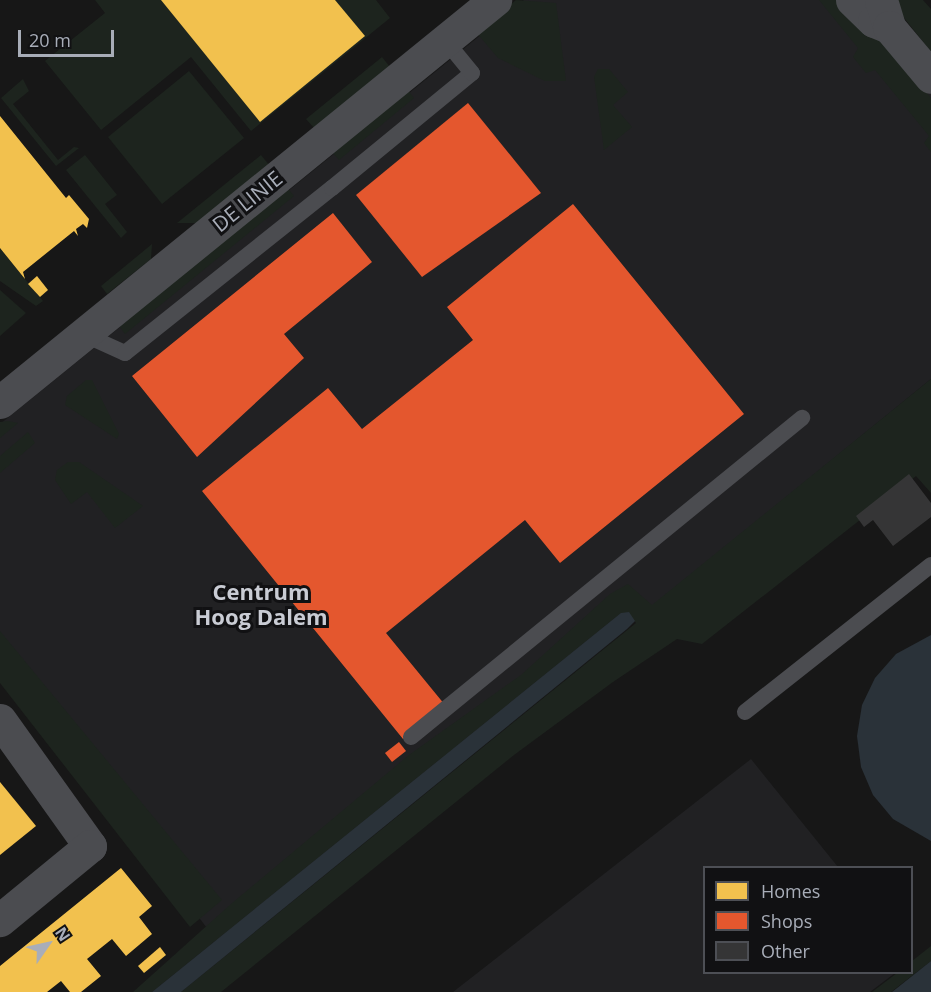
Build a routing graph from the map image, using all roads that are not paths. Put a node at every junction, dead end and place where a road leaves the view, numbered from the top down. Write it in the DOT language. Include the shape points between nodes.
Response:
graph roads {
  1 [pos="495,0"];
  2 [pos="852,0"];
  3 [pos="885,13"];
  4 [pos="445,40"];
  5 [pos="931,77"];
  6 [pos="83,334"];
  7 [pos="5,390"];
  8 [pos="802,418"];
  9 [pos="931,565"];
  10 [pos="745,712"];
  11 [pos="0,720"];
  12 [pos="411,737"];
  13 [pos="0,920"];
  1 -- 4 [label="street, DE LINIE"];
  2 -- 3 [label="street" via="874,21"];
  3 -- 5 [label="street"];
  4 -- 6 [label="street, DE LINIE"];
  4 -- 6 [label="lane" via="472,73 332,188 125,353"];
  6 -- 7 [label="street, DE LINIE"];
  8 -- 12 [label="lane"];
  9 -- 10 [label="lane"];
  11 -- 13 [label="street" via="90,846"];
}
